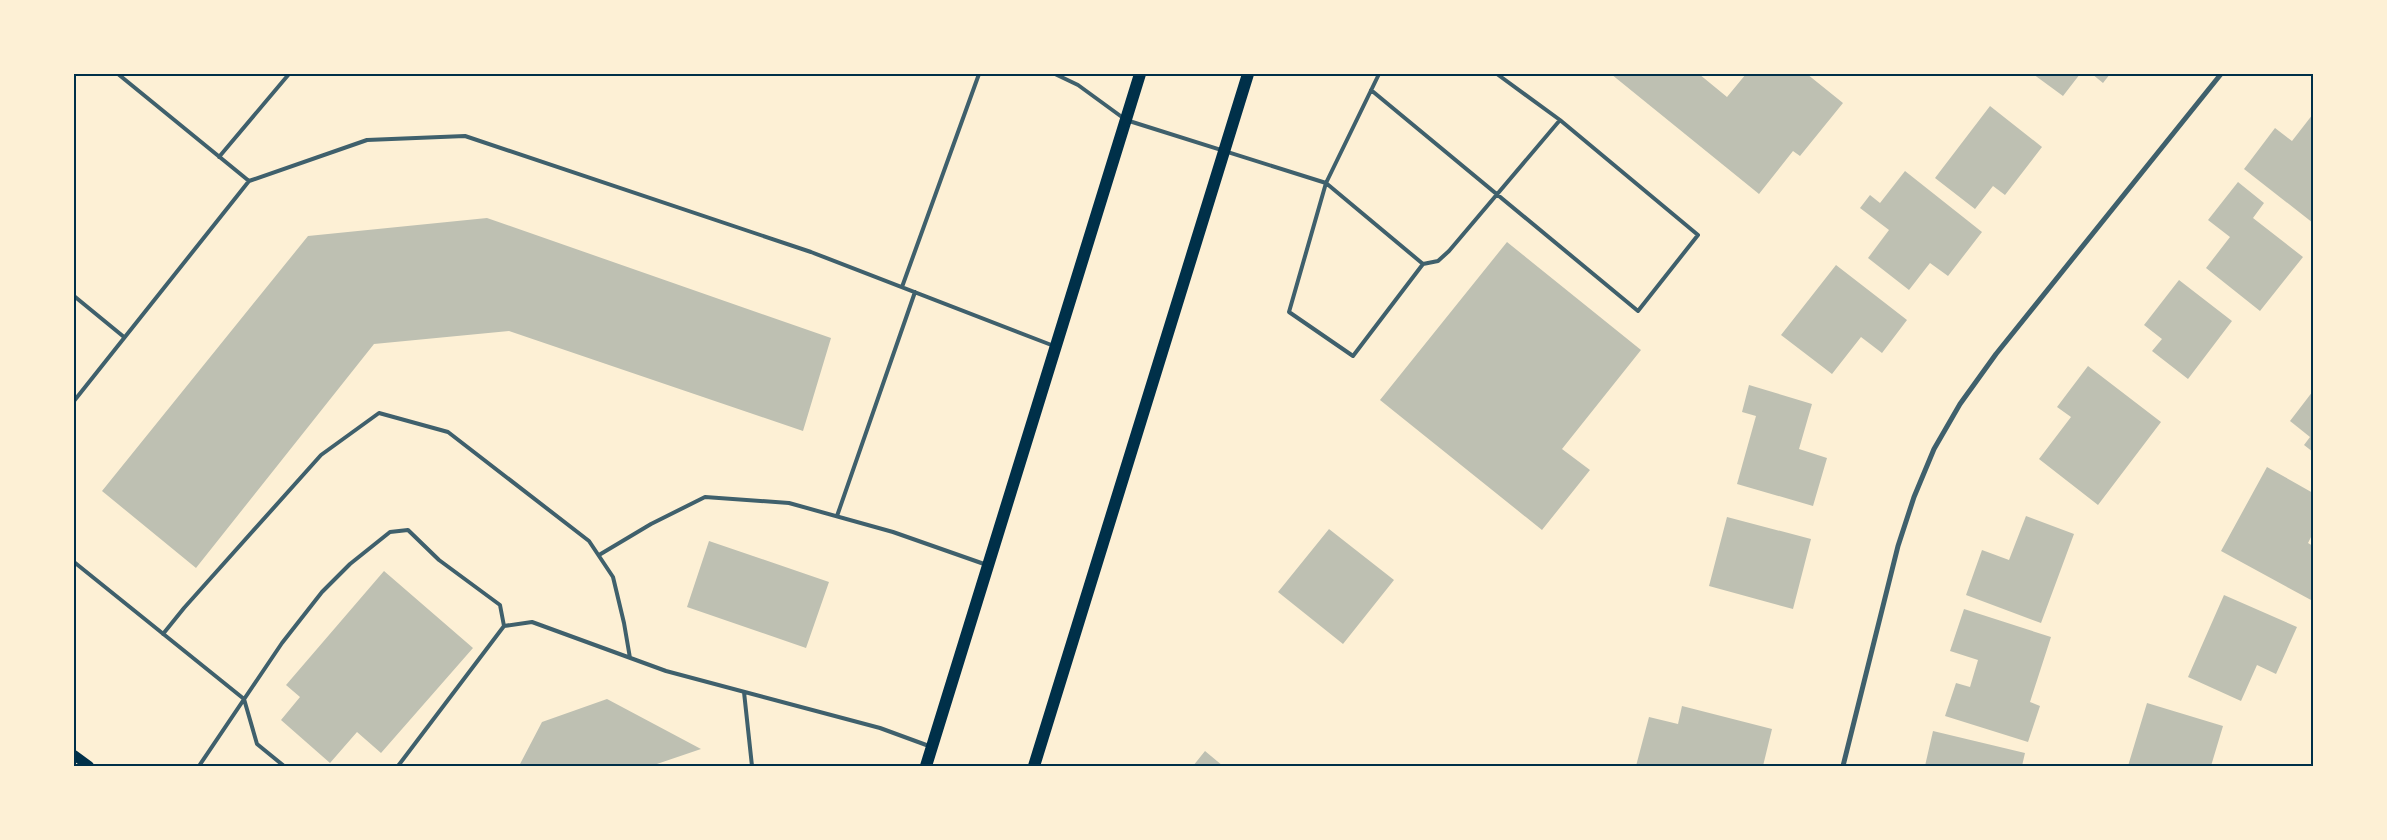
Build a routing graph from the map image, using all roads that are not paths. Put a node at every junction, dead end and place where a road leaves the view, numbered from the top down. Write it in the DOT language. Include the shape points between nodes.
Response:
graph roads {
  1 [pos="118,74"];
  2 [pos="289,74"];
  3 [pos="979,74"];
  4 [pos="1055,74"];
  5 [pos="1140,74"];
  6 [pos="1248,74"];
  7 [pos="1379,74"];
  8 [pos="1497,74"];
  9 [pos="2221,74"];
  10 [pos="1371,90"];
  11 [pos="1126,120"];
  12 [pos="1560,120"];
  13 [pos="1225,150"];
  14 [pos="219,157"];
  15 [pos="249,181"];
  16 [pos="1326,183"];
  17 [pos="1498,194"];
  18 [pos="1423,264"];
  19 [pos="902,287"];
  20 [pos="915,292"];
  21 [pos="74,296"];
  22 [pos="124,337"];
  23 [pos="1056,346"];
  24 [pos="74,401"];
  25 [pos="837,516"];
  26 [pos="599,555"];
  27 [pos="74,562"];
  28 [pos="988,566"];
  29 [pos="504,626"];
  30 [pos="164,634"];
  31 [pos="630,658"];
  32 [pos="744,692"];
  33 [pos="244,699"];
  34 [pos="932,747"];
  35 [pos="74,754"];
  36 [pos="89,766"];
  37 [pos="199,766"];
  38 [pos="284,766"];
  39 [pos="398,766"];
  40 [pos="752,766"];
  41 [pos="926,766"];
  42 [pos="1034,766"];
  43 [pos="1843,766"];
  1 -- 14 [label="lane"];
  2 -- 14 [label="lane"];
  3 -- 19 [label="lane"];
  4 -- 11 [label="lane" via="1078,84"];
  5 -- 11 [label="main road"];
  6 -- 13 [label="main road"];
  7 -- 10 [label="lane"];
  8 -- 12 [label="lane"];
  9 -- 43 [label="street" via="1996,354 1960,404 1934,450 1898,546"];
  10 -- 16 [label="lane"];
  10 -- 17 [label="lane"];
  11 -- 13 [label="lane"];
  11 -- 23 [label="main road"];
  12 -- 17 [label="lane"];
  12 -- 17 [label="lane" via="1698,235 1638,311"];
  13 -- 16 [label="lane"];
  13 -- 42 [label="main road"];
  14 -- 15 [label="lane"];
  15 -- 19 [label="lane" via="367,140 465,136 811,252"];
  15 -- 22 [label="lane"];
  16 -- 18 [label="lane"];
  16 -- 18 [label="lane" via="1288,312 1353,356"];
  17 -- 18 [label="lane" via="1449,251 1438,261"];
  19 -- 20 [label="lane"];
  20 -- 23 [label="lane"];
  20 -- 25 [label="lane"];
  21 -- 22 [label="lane"];
  22 -- 24 [label="lane"];
  23 -- 28 [label="main road"];
  25 -- 26 [label="lane" via="789,503 705,497 650,524"];
  25 -- 28 [label="lane"];
  26 -- 30 [label="lane" via="589,541 448,432 379,413 322,455"];
  26 -- 31 [label="lane" via="613,577"];
  27 -- 30 [label="lane"];
  28 -- 34 [label="main road"];
  29 -- 31 [label="lane" via="532,622"];
  29 -- 33 [label="lane" via="500,606 439,560 408,530 390,532 322,592"];
  29 -- 39 [label="lane"];
  30 -- 33 [label="lane"];
  31 -- 32 [label="lane"];
  32 -- 34 [label="lane" via="880,728"];
  32 -- 40 [label="lane"];
  33 -- 37 [label="lane"];
  33 -- 38 [label="lane" via="257,744"];
  34 -- 41 [label="main road"];
  35 -- 36 [label="main road"];
}
